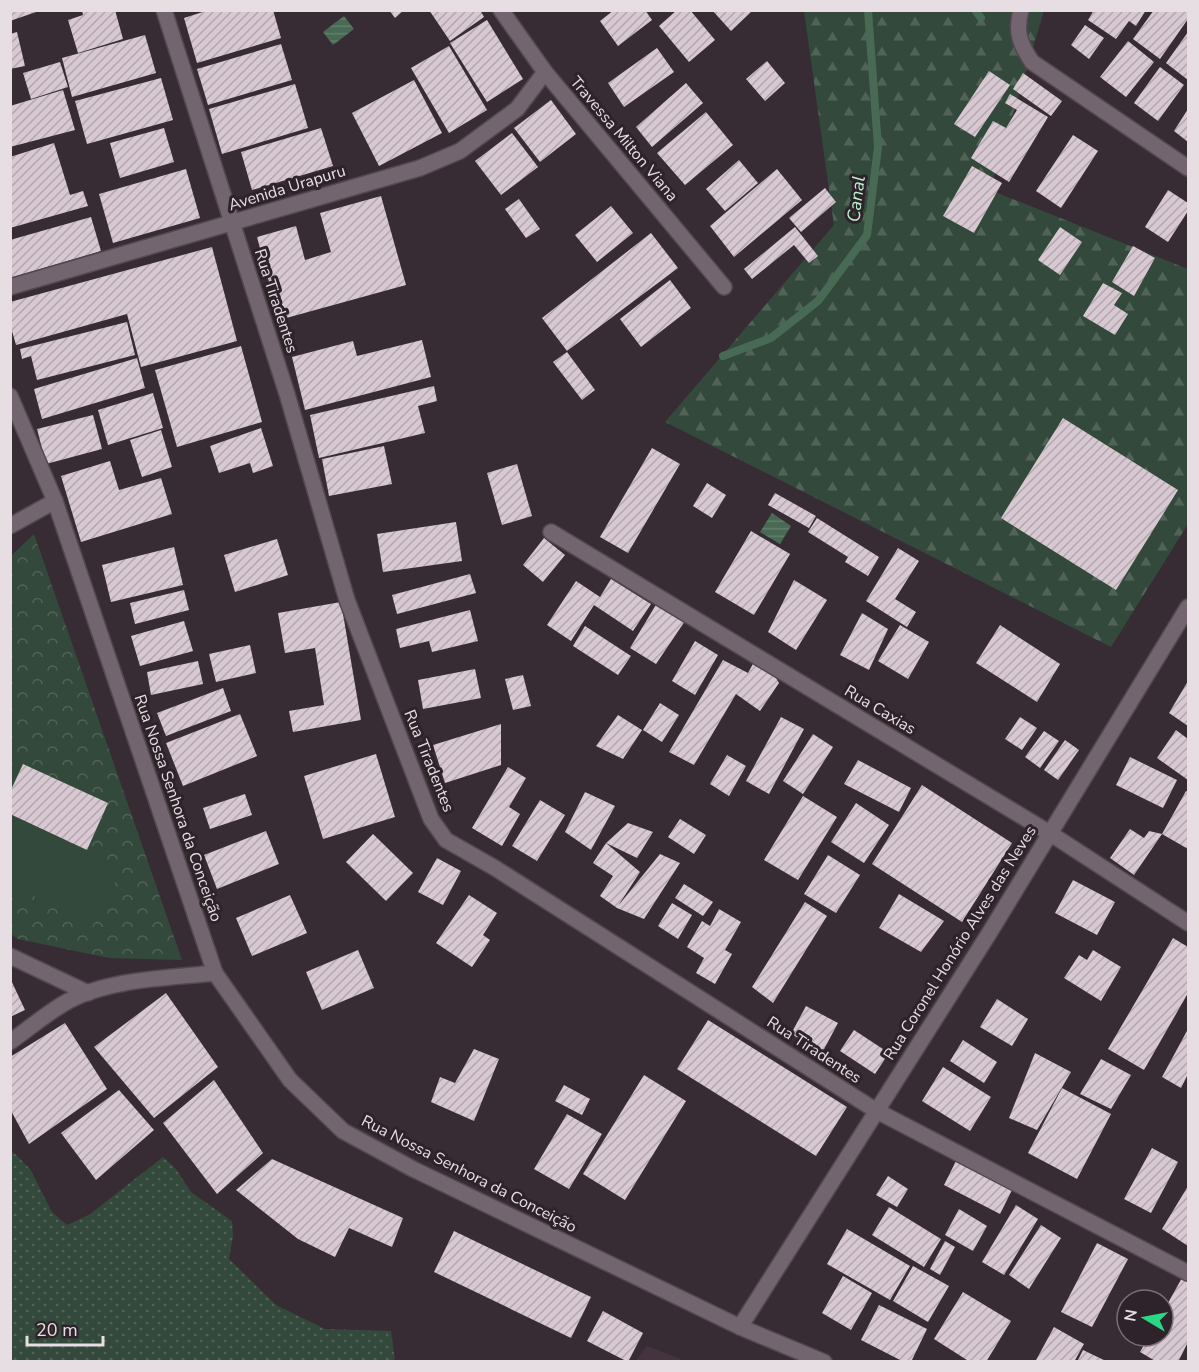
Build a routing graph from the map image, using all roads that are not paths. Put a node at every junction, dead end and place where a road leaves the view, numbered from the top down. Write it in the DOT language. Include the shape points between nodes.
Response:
graph roads {
  1 [pos="164,10"];
  2 [pos="501,10"];
  3 [pos="1021,10"];
  4 [pos="545,72"];
  5 [pos="1188,168"];
  6 [pos="231,224"];
  7 [pos="10,287"];
  8 [pos="724,287"];
  9 [pos="10,396"];
  10 [pos="55,501"];
  11 [pos="10,526"];
  12 [pos="551,532"];
  13 [pos="1188,607"];
  14 [pos="1051,834"];
  15 [pos="1188,923"];
  16 [pos="10,956"];
  17 [pos="215,973"];
  18 [pos="88,993"];
  19 [pos="10,1042"];
  20 [pos="875,1110"];
  21 [pos="1188,1273"];
  22 [pos="740,1327"];
  23 [pos="824,1362"];
  1 -- 6 [label="street, Rua Tiradentes"];
  2 -- 4 [label="street, Travessa Milton Viana"];
  3 -- 5 [label="street" via="1016,26 1020,44 1032,62"];
  4 -- 6 [label="street, Avenida Urapuru" via="517,109 460,151 420,168"];
  4 -- 8 [label="street, Travessa Milton Viana"];
  6 -- 7 [label="street, Avenida Urapuru"];
  6 -- 20 [label="street, Rua Tiradentes" via="287,394 347,600 431,819 446,840"];
  9 -- 10 [label="street, Rua Nossa Senhora da Conceição"];
  10 -- 11 [label="street"];
  10 -- 17 [label="street, Rua Nossa Senhora da Conceição"];
  12 -- 14 [label="street, Rua Caxias"];
  13 -- 14 [label="street, Rua Coronel Honório Alves das Neves"];
  14 -- 15 [label="street, Rua Caxias"];
  14 -- 20 [label="street, Rua Coronel Honório Alves das Neves"];
  16 -- 18 [label="street"];
  17 -- 18 [label="street" via="136,981"];
  17 -- 22 [label="street, Rua Nossa Senhora da Conceição" via="290,1080 343,1131 413,1169"];
  18 -- 19 [label="street" via="64,1003"];
  20 -- 21 [label="street, Rua Tiradentes"];
  20 -- 22 [label="street, Rua Coronel Honório Alves das Neves"];
  22 -- 23 [label="street, Rua Nossa Senhora da Conceição"];
}
